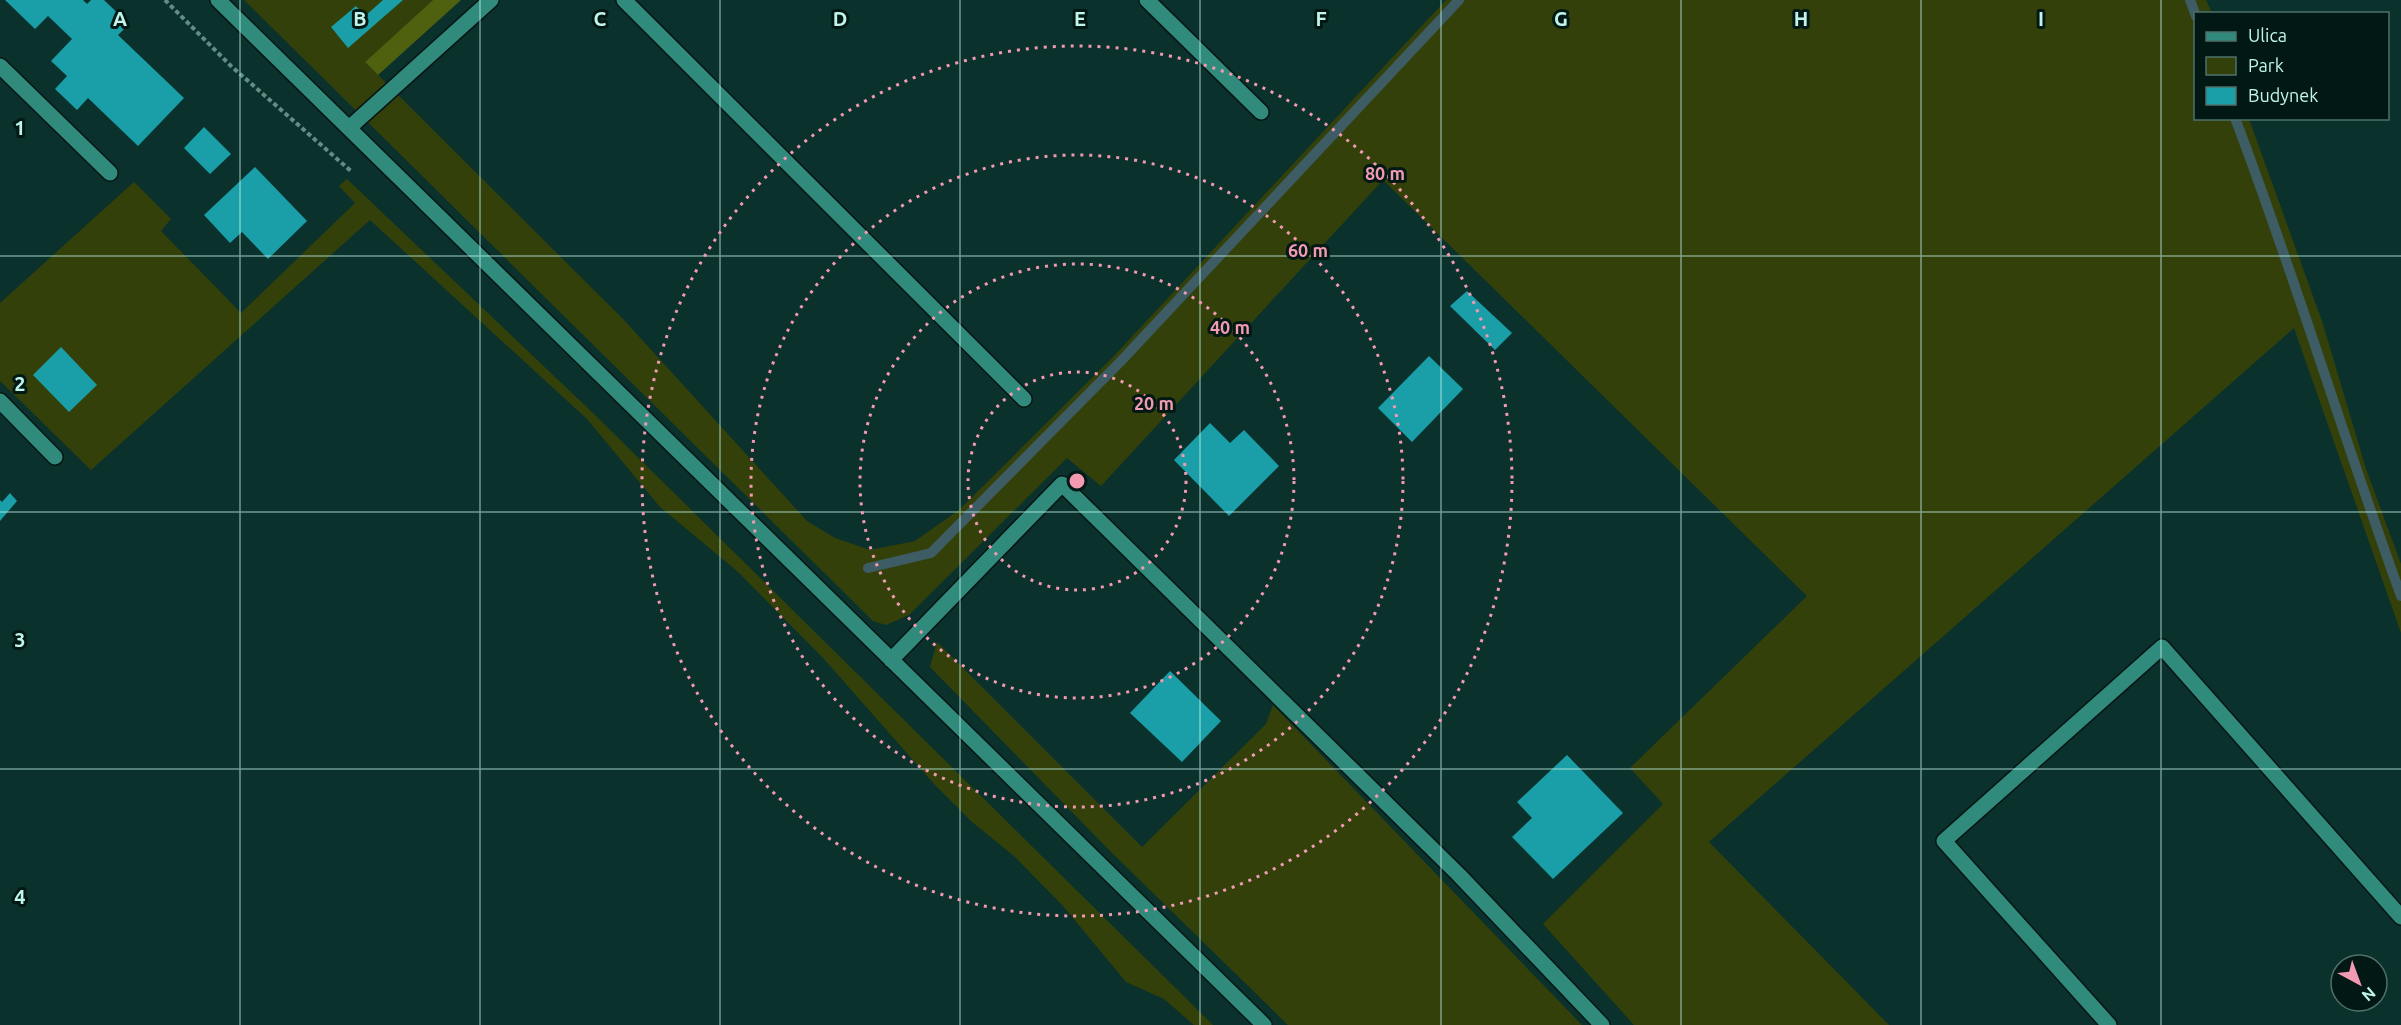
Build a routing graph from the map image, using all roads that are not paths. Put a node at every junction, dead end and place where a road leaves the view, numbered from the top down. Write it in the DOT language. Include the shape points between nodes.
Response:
graph roads {
  1 [pos="218,0"];
  2 [pos="491,0"];
  3 [pos="624,0"];
  4 [pos="1147,0"];
  5 [pos="0,66"];
  6 [pos="1261,112"];
  7 [pos="349,128"];
  8 [pos="110,173"];
  9 [pos="1023,399"];
  10 [pos="0,400"];
  11 [pos="55,457"];
  12 [pos="891,660"];
  13 [pos="2401,917"];
  14 [pos="1264,1025"];
  15 [pos="1602,1025"];
  16 [pos="2109,1025"];
  1 -- 7 [label="street"];
  2 -- 7 [label="street"];
  3 -- 9 [label="street"];
  4 -- 6 [label="street"];
  5 -- 8 [label="street"];
  7 -- 12 [label="street"];
  10 -- 11 [label="street"];
  12 -- 14 [label="street"];
  12 -- 15 [label="street" via="1062,484 1459,875"];
  13 -- 16 [label="street" via="2162,647 1944,841"];
}
